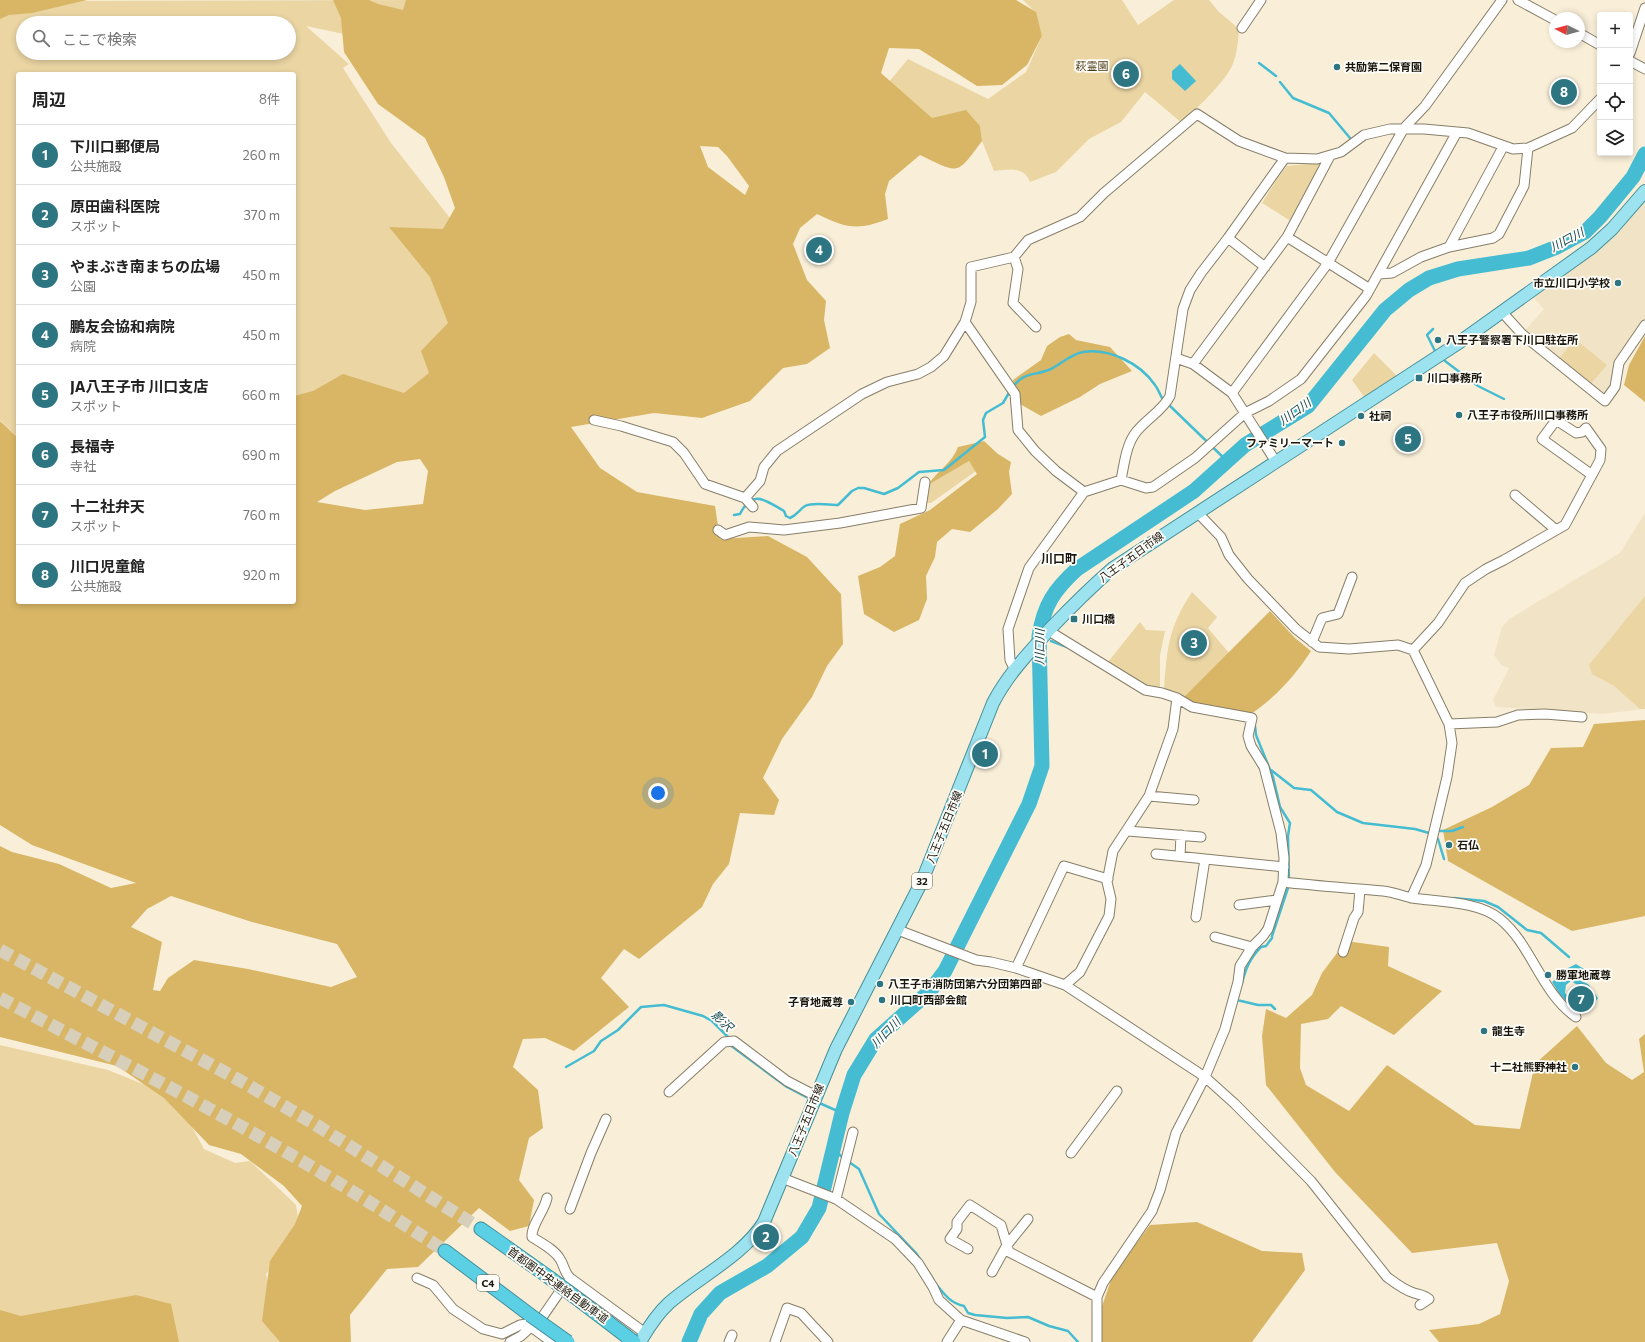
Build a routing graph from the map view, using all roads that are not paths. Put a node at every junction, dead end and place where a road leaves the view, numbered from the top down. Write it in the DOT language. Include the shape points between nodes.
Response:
graph roads {
  1 [pos="1261,0"];
  2 [pos="1502,0"];
  3 [pos="1518,0"];
  4 [pos="1645,8"];
  5 [pos="1549,17"];
  6 [pos="1242,28"];
  7 [pos="1585,36"];
  8 [pos="1597,43"];
  9 [pos="1632,48"];
  10 [pos="1633,63"];
  11 [pos="1642,68"];
  12 [pos="1597,102"];
  13 [pos="1404,128"];
  14 [pos="1457,132"];
  15 [pos="1504,147"];
  16 [pos="1528,148"];
  17 [pos="1330,156"];
  18 [pos="1285,158"];
  19 [pos="1645,191"];
  20 [pos="1287,237"];
  21 [pos="1228,238"];
  22 [pos="1449,247"];
  23 [pos="1014,257"];
  24 [pos="1328,263"];
  25 [pos="1265,267"];
  26 [pos="1379,274"];
  27 [pos="1370,289"];
  28 [pos="1502,312"];
  29 [pos="965,322"];
  30 [pos="1645,325"];
  31 [pos="1036,327"];
  32 [pos="1176,358"];
  33 [pos="1193,364"];
  34 [pos="1232,392"];
  35 [pos="1247,416"];
  36 [pos="594,420"];
  37 [pos="1276,462"];
  38 [pos="1592,475"];
  39 [pos="1121,480"];
  40 [pos="925,482"];
  41 [pos="1084,492"];
  42 [pos="1515,495"];
  43 [pos="745,498"];
  44 [pos="753,507"];
  45 [pos="1197,512"];
  46 [pos="718,530"];
  47 [pos="1556,530"];
  48 [pos="1352,577"];
  49 [pos="1049,631"];
  50 [pos="1312,642"];
  51 [pos="1413,650"];
  52 [pos="1017,665"];
  53 [pos="1177,698"];
  54 [pos="1582,717"];
  55 [pos="1449,724"];
  56 [pos="1149,796"];
  57 [pos="1194,800"];
  58 [pos="1128,831"];
  59 [pos="1182,835"];
  60 [pos="1201,837"];
  61 [pos="1156,854"];
  62 [pos="1180,856"];
  63 [pos="1205,859"];
  64 [pos="1284,867"];
  65 [pos="1108,879"];
  66 [pos="1283,882"];
  67 [pos="1360,890"];
  68 [pos="1411,898"];
  69 [pos="1277,900"];
  70 [pos="1239,905"];
  71 [pos="1196,917"];
  72 [pos="898,930"];
  73 [pos="1215,937"];
  74 [pos="1252,947"];
  75 [pos="1343,952"];
  76 [pos="1016,968"];
  77 [pos="1065,985"];
  78 [pos="1576,1017"];
  79 [pos="1205,1077"];
  80 [pos="1117,1091"];
  81 [pos="669,1092"];
  82 [pos="814,1100"];
  83 [pos="606,1119"];
  84 [pos="853,1132"];
  85 [pos="1071,1154"];
  86 [pos="782,1178"];
  87 [pos="547,1198"];
  88 [pos="834,1198"];
  89 [pos="570,1209"];
  90 [pos="1028,1219"];
  91 [pos="481,1229"];
  92 [pos="1007,1245"];
  93 [pos="968,1250"];
  94 [pos="444,1251"];
  95 [pos="992,1272"];
  96 [pos="417,1278"];
  97 [pos="570,1278"];
  98 [pos="1097,1297"];
  99 [pos="1420,1305"];
  100 [pos="961,1320"];
  101 [pos="532,1323"];
  102 [pos="642,1338"];
  103 [pos="510,1342"];
  104 [pos="552,1342"];
  105 [pos="568,1342"];
  106 [pos="634,1342"];
  107 [pos="775,1342"];
  108 [pos="828,1342"];
  109 [pos="947,1342"];
  110 [pos="1025,1342"];
  111 [pos="1097,1342"];
  1 -- 6 [label="street"];
  2 -- 13 [label="street" via="1425,106"];
  3 -- 5 [label="street"];
  4 -- 9 [label="street"];
  7 -- 8 [label="street"];
  10 -- 11 [label="street"];
  12 -- 16 [label="street" via="1572,128"];
  13 -- 14 [label="street"];
  13 -- 17 [label="street" via="1380,130 1364,135"];
  13 -- 24 [label="street"];
  14 -- 15 [label="street" via="1479,136"];
  14 -- 26 [label="street"];
  15 -- 16 [label="street"];
  15 -- 22 [label="street"];
  16 -- 22 [label="street" via="1524,186 1499,234 1493,238"];
  17 -- 18 [label="street" via="1317,159"];
  17 -- 20 [label="street"];
  18 -- 21 [label="street"];
  18 -- 23 [label="street" via="1239,141 1197,114 1104,193 1080,217 1028,240"];
  19 -- 28 [label="main road, 八王子五日市線 / 32" via="1596,244"];
  20 -- 24 [label="street"];
  20 -- 25 [label="street"];
  21 -- 25 [label="street"];
  21 -- 32 [label="street" via="1201,273 1184,303"];
  22 -- 26 [label="street" via="1421,257 1392,273"];
  23 -- 29 [label="street" via="971,267 971,302"];
  23 -- 31 [label="street" via="1018,269 1013,303"];
  24 -- 27 [label="street"];
  24 -- 34 [label="street"];
  25 -- 33 [label="street"];
  26 -- 27 [label="street"];
  27 -- 35 [label="street" via="1301,379"];
  28 -- 30 [label="street" via="1522,334 1605,401 1614,387 1619,363"];
  28 -- 37 [label="main road, 八王子五日市線 / 32" via="1428,364"];
  29 -- 41 [label="street" via="1014,391 1018,430 1056,471"];
  29 -- 43 [label="street" via="944,356 931,367 918,374 887,382 862,394 777,451 764,467 760,481"];
  32 -- 33 [label="street"];
  32 -- 39 [label="street" via="1173,381 1166,403 1135,433"];
  33 -- 34 [label="street"];
  34 -- 35 [label="street"];
  35 -- 37 [label="street"];
  35 -- 39 [label="street" via="1208,444 1195,458 1153,487 1146,488"];
  36 -- 43 [label="street" via="673,442 684,453 704,484"];
  37 -- 45 [label="main road, 八王子五日市線 / 32"];
  38 -- 38 [label="street" via="1542,439 1556,420 1576,433 1586,428 1601,449 1600,460"];
  38 -- 47 [label="street" via="1565,525"];
  39 -- 41 [label="street"];
  40 -- 46 [label="street" via="921,508 784,530 749,527 725,535"];
  41 -- 52 [label="street" via="1029,568 1014,605 1008,629 1010,660"];
  42 -- 47 [label="street"];
  43 -- 44 [label="street"];
  45 -- 49 [label="main road, 八王子五日市線 / 32" via="1112,568"];
  45 -- 50 [label="street" via="1221,537 1229,555 1248,579"];
  47 -- 51 [label="street" via="1465,583 1438,623"];
  48 -- 50 [label="street" via="1338,614 1322,618"];
  49 -- 52 [label="main road, 八王子五日市線 / 32"];
  49 -- 53 [label="street" via="1145,690"];
  50 -- 51 [label="street" via="1319,647 1349,649 1398,645"];
  51 -- 55 [label="street"];
  52 -- 72 [label="main road, 八王子五日市線 / 32" via="1003,684 990,710 940,840"];
  53 -- 56 [label="street" via="1174,728"];
  53 -- 64 [label="street" via="1192,707 1252,718 1248,736 1264,767 1280,833"];
  54 -- 55 [label="street" via="1518,715 1497,722"];
  55 -- 68 [label="street" via="1452,743 1447,777 1426,865"];
  56 -- 57 [label="street"];
  56 -- 58 [label="street"];
  58 -- 59 [label="street"];
  58 -- 65 [label="street" via="1113,851"];
  59 -- 60 [label="street"];
  59 -- 62 [label="street"];
  61 -- 62 [label="street"];
  62 -- 63 [label="street"];
  63 -- 64 [label="street"];
  63 -- 71 [label="street"];
  64 -- 66 [label="street"];
  65 -- 76 [label="street" via="1064,866"];
  65 -- 77 [label="street" via="1111,899 1109,916 1080,972"];
  66 -- 67 [label="street"];
  66 -- 69 [label="street"];
  67 -- 68 [label="street" via="1384,891"];
  67 -- 75 [label="street" via="1358,912"];
  68 -- 78 [label="street" via="1478,908 1500,919 1523,948 1549,990"];
  69 -- 70 [label="street"];
  69 -- 74 [label="street" via="1268,929"];
  72 -- 76 [label="street" via="967,957"];
  72 -- 82 [label="main road, 八王子五日市線 / 32" via="836,1049"];
  73 -- 74 [label="street"];
  74 -- 79 [label="street" via="1240,966 1224,1029"];
  76 -- 77 [label="street"];
  77 -- 79 [label="street"];
  79 -- 98 [label="street" via="1176,1133 1152,1210 1102,1283"];
  79 -- 99 [label="street" via="1311,1181 1387,1276 1400,1286 1429,1299"];
  80 -- 85 [label="street"];
  81 -- 82 [label="street" via="729,1042"];
  82 -- 86 [label="main road, 八王子五日市線 / 32"];
  83 -- 89 [label="street"];
  84 -- 88 [label="street"];
  86 -- 88 [label="street"];
  86 -- 102 [label="main road, 八王子五日市線 / 32" via="767,1217 755,1235 669,1303"];
  87 -- 97 [label="street" via="544,1209 531,1230 532,1237 555,1253"];
  88 -- 100 [label="street" via="895,1239 918,1263 939,1300"];
  90 -- 92 [label="street"];
  91 -- 106 [label="highway, 首都圏中央連絡自動車道, bridge"];
  92 -- 93 [label="street" via="1001,1225 970,1205 957,1222 957,1229 950,1239"];
  92 -- 95 [label="street"];
  92 -- 98 [label="street" via="1009,1252"];
  94 -- 101 [label="highway, C4"];
  96 -- 101 [label="street" via="433,1285 448,1305 484,1329 502,1334 520,1325"];
  97 -- 101 [label="street"];
  97 -- 102 [label="street"];
  98 -- 111 [label="street"];
  100 -- 109 [label="street"];
  100 -- 110 [label="street"];
  101 -- 103 [label="street" via="521,1336"];
  101 -- 104 [label="street"];
  101 -- 105 [label="highway, C4, bridge"];
  107 -- 108 [label="street" via="787,1308 801,1313"];
}
